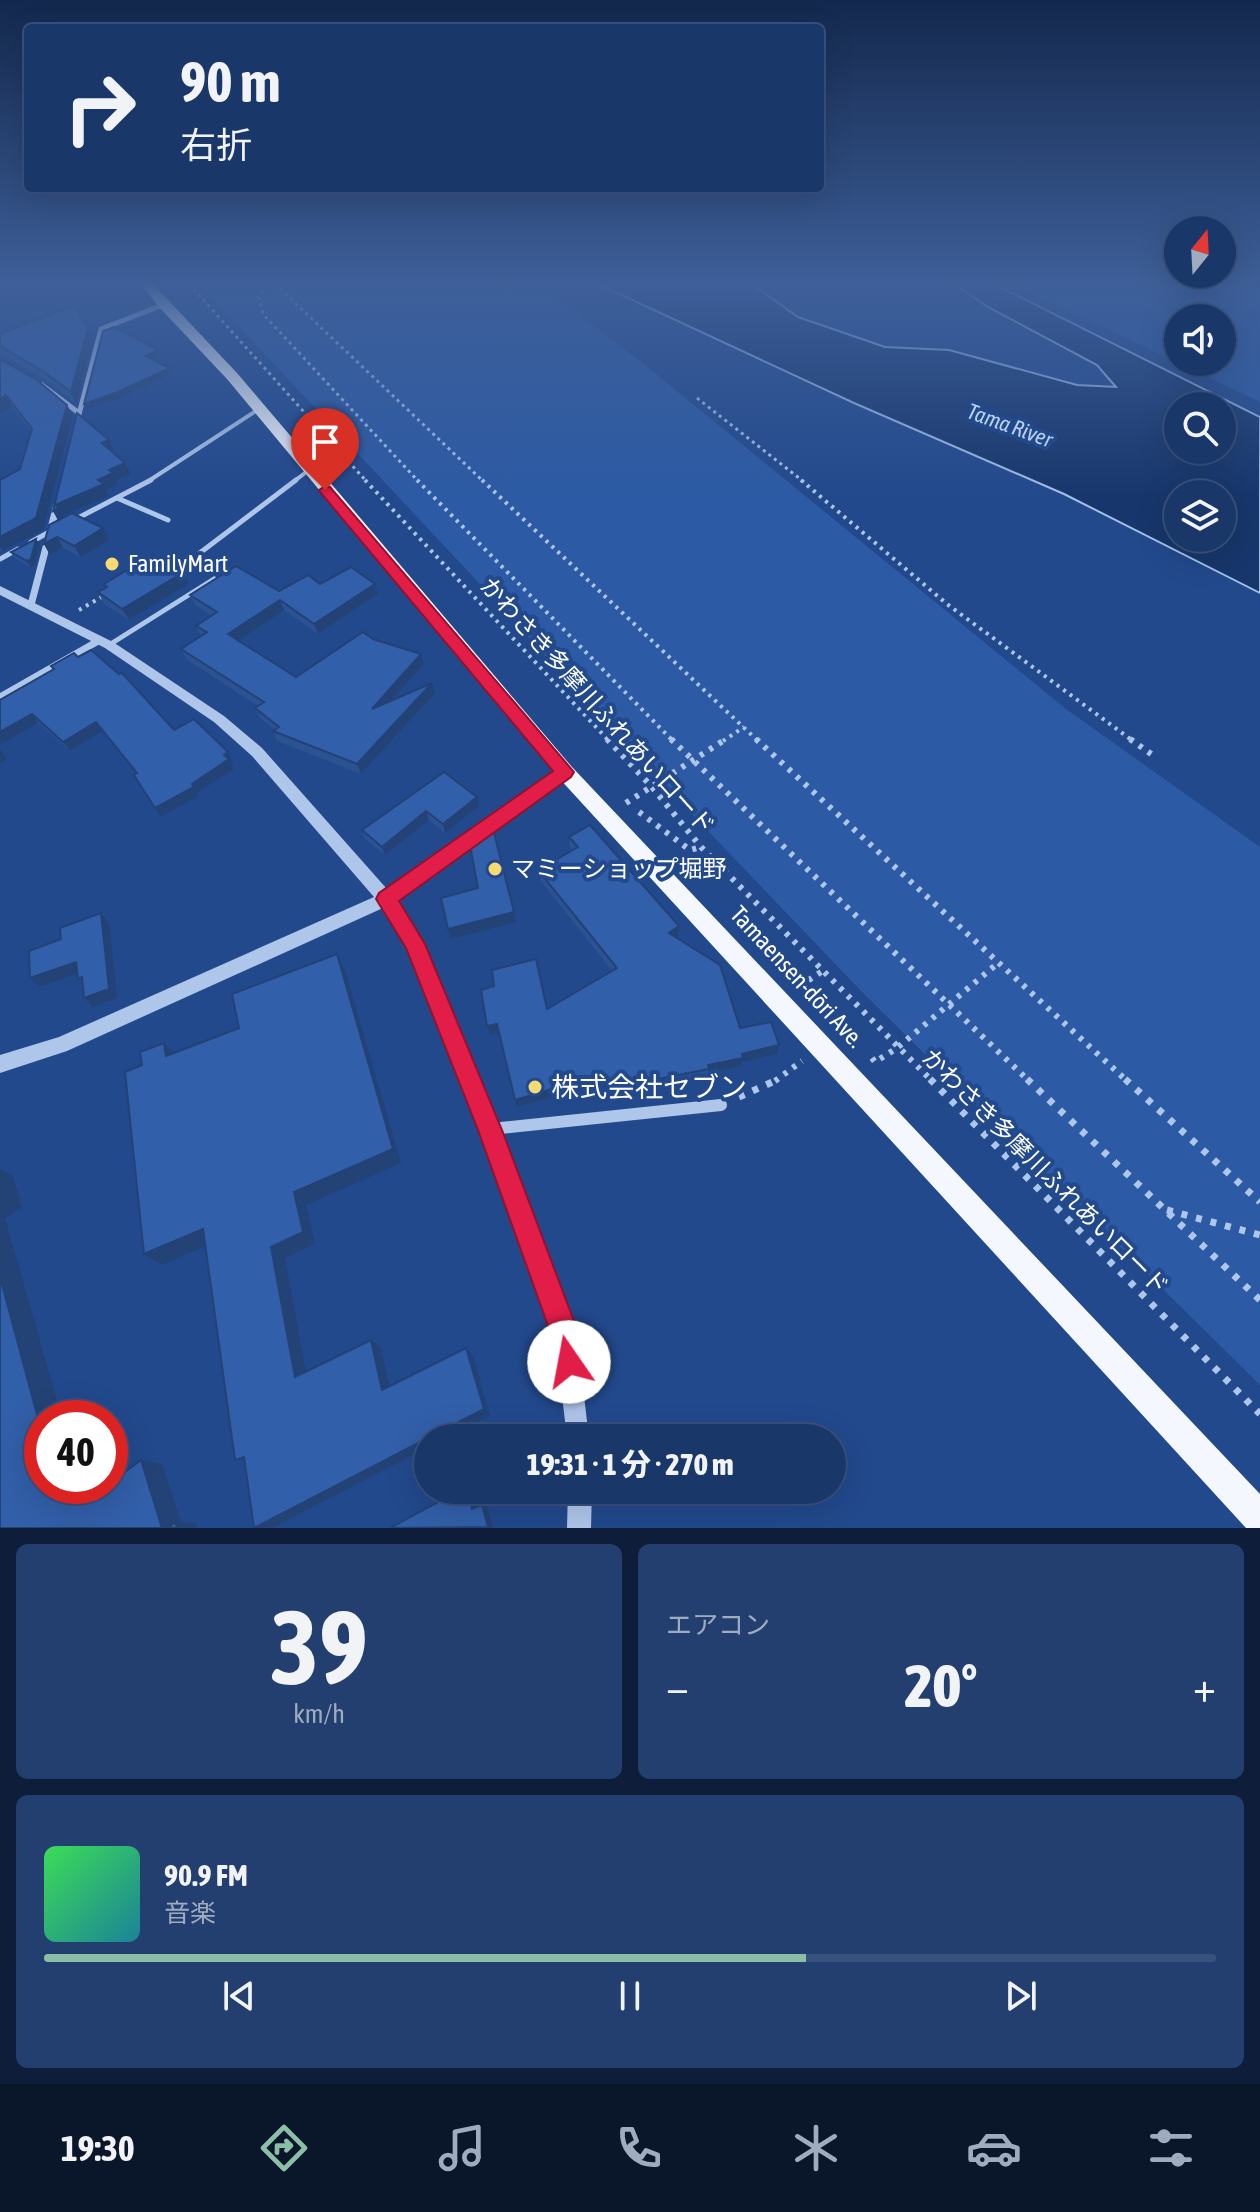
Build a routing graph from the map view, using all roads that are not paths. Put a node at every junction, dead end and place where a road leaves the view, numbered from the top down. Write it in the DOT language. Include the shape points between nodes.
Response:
graph roads {
  1 [pos="94,355"];
  2 [pos="212,355"];
  3 [pos="38,382"];
  4 [pos="259,409"];
  5 [pos="79,413"];
  6 [pos="76,426"];
  7 [pos="309,470"];
  8 [pos="60,492"];
  9 [pos="117,498"];
  10 [pos="168,520"];
  11 [pos="50,531"];
  12 [pos="0,559"];
  13 [pos="180,568"];
  14 [pos="214,579"];
  15 [pos="0,590"];
  16 [pos="31,605"];
  17 [pos="105,642"];
  18 [pos="0,697"];
  19 [pos="565,772"];
  20 [pos="386,899"];
  21 [pos="0,1064"];
  22 [pos="721,1105"];
  23 [pos="490,1130"];
  24 [pos="576,1424"];
  25 [pos="580,1504"];
  26 [pos="1260,1518"];
  27 [pos="579,1528"];
  1 -- 5 [label="street"];
  2 -- 4 [label="main road, Tamaensen-dōri Ave."];
  3 -- 5 [label="street"];
  4 -- 7 [label="main road, Tamaensen-dōri Ave."];
  4 -- 9 [label="lane"];
  5 -- 6 [label="street"];
  7 -- 13 [label="lane"];
  7 -- 19 [label="main road, Tamaensen-dōri Ave."];
  8 -- 11 [label="street"];
  9 -- 10 [label="lane"];
  9 -- 11 [label="lane"];
  11 -- 12 [label="lane"];
  11 -- 16 [label="street"];
  14 -- 17 [label="lane"];
  15 -- 16 [label="street"];
  16 -- 17 [label="street"];
  17 -- 18 [label="street"];
  17 -- 20 [label="street" via="219,719 257,752"];
  19 -- 20 [label="street"];
  19 -- 26 [label="main road, Tamaensen-dōri Ave." via="615,808"];
  20 -- 21 [label="street" via="61,1045"];
  20 -- 23 [label="street" via="414,944"];
  22 -- 23 [label="street"];
  23 -- 24 [label="street" via="566,1337"];
  25 -- 27 [label="street"];
}
